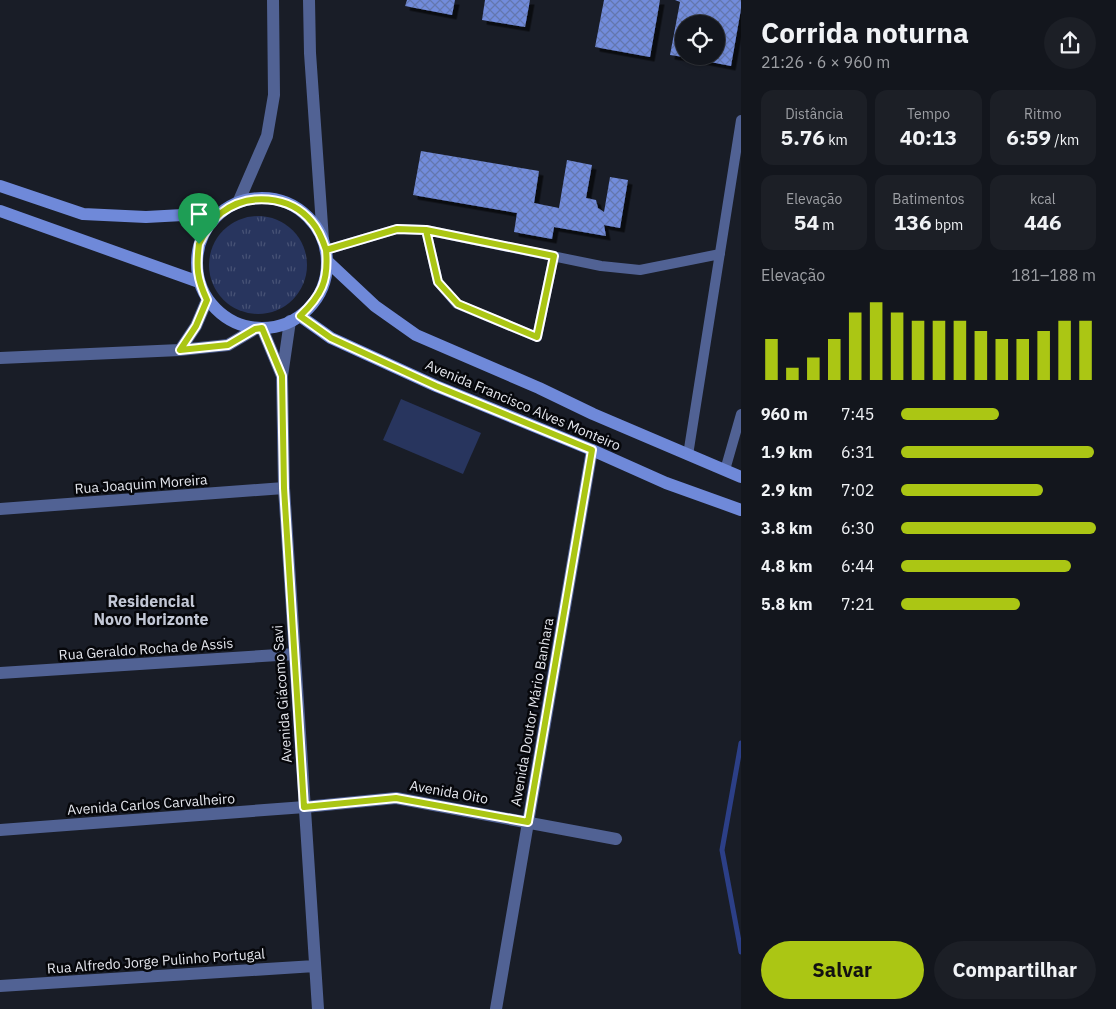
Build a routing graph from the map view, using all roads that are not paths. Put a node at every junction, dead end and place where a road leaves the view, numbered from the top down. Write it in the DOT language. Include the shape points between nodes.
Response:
graph roads {
  1 [pos="273,0"];
  2 [pos="309,0"];
  3 [pos="741,120"];
  4 [pos="0,186"];
  5 [pos="238,203"];
  6 [pos="0,211"];
  7 [pos="220,213"];
  8 [pos="426,230"];
  9 [pos="325,250"];
  10 [pos="720,254"];
  11 [pos="554,256"];
  12 [pos="199,282"];
  13 [pos="207,300"];
  14 [pos="295,319"];
  15 [pos="259,329"];
  16 [pos="180,350"];
  17 [pos="0,358"];
  18 [pos="282,376"];
  19 [pos="741,414"];
  20 [pos="592,450"];
  21 [pos="688,455"];
  22 [pos="725,470"];
  23 [pos="741,477"];
  24 [pos="284,488"];
  25 [pos="0,509"];
  26 [pos="741,510"];
  27 [pos="294,654"];
  28 [pos="0,673"];
  29 [pos="304,807"];
  30 [pos="528,822"];
  31 [pos="0,830"];
  32 [pos="616,839"];
  33 [pos="314,966"];
  34 [pos="0,986"];
  35 [pos="318,1009"];
  36 [pos="496,1009"];
  1 -- 5 [label="street" via="274,95 267,136"];
  2 -- 9 [label="street"];
  3 -- 10 [label="lane"];
  4 -- 7 [label="main road" via="83,214 146,217"];
  5 -- 7 [label="main road"];
  5 -- 9 [label="main road" via="278,200 297,209 312,222"];
  6 -- 12 [label="main road"];
  7 -- 12 [label="main road" via="207,227 199,244 196,263"];
  8 -- 9 [label="lane" via="397,229"];
  8 -- 11 [label="lane"];
  8 -- 11 [label="lane" via="438,282 458,304 537,337"];
  9 -- 14 [label="main road" via="324,282 315,301"];
  9 -- 21 [label="main road, Avenida Francisco Alves Monteiro" via="375,306 416,335"];
  10 -- 11 [label="lane" via="640,270"];
  10 -- 21 [label="lane"];
  12 -- 13 [label="main road"];
  13 -- 15 [label="main road" via="217,312"];
  13 -- 16 [label="street" via="196,326"];
  14 -- 15 [label="main road" via="280,326"];
  14 -- 18 [label="street, Avenida Giácomo Savi"];
  14 -- 20 [label="main road, Avenida Francisco Alves Monteiro" via="436,386"];
  15 -- 16 [label="street" via="228,345"];
  15 -- 18 [label="street, Avenida Giácomo Savi"];
  16 -- 17 [label="street"];
  18 -- 24 [label="street, Avenida Giácomo Savi"];
  19 -- 22 [label="lane"];
  20 -- 26 [label="main road, Avenida Francisco Alves Monteiro" via="666,484"];
  20 -- 30 [label="street, Avenida Doutor Mário Banhara"];
  21 -- 22 [label="main road, Avenida Francisco Alves Monteiro"];
  22 -- 23 [label="main road, Avenida Francisco Alves Monteiro"];
  24 -- 25 [label="street, Rua Joaquim Moreira"];
  24 -- 27 [label="street, Avenida Giácomo Savi"];
  27 -- 28 [label="street, Rua Geraldo Rocha de Assis"];
  27 -- 29 [label="street, Avenida Giácomo Savi"];
  29 -- 30 [label="street, Avenida Oito" via="396,798"];
  29 -- 31 [label="street, Avenida Carlos Carvalheiro"];
  29 -- 33 [label="street, Avenida Giácomo Savi"];
  30 -- 32 [label="street, Avenida Oito"];
  30 -- 36 [label="street, Avenida Doutor Mário Banhara"];
  33 -- 34 [label="street, Rua Alfredo Jorge Pulinho Portugal"];
  33 -- 35 [label="street, Avenida Giácomo Savi"];
}
